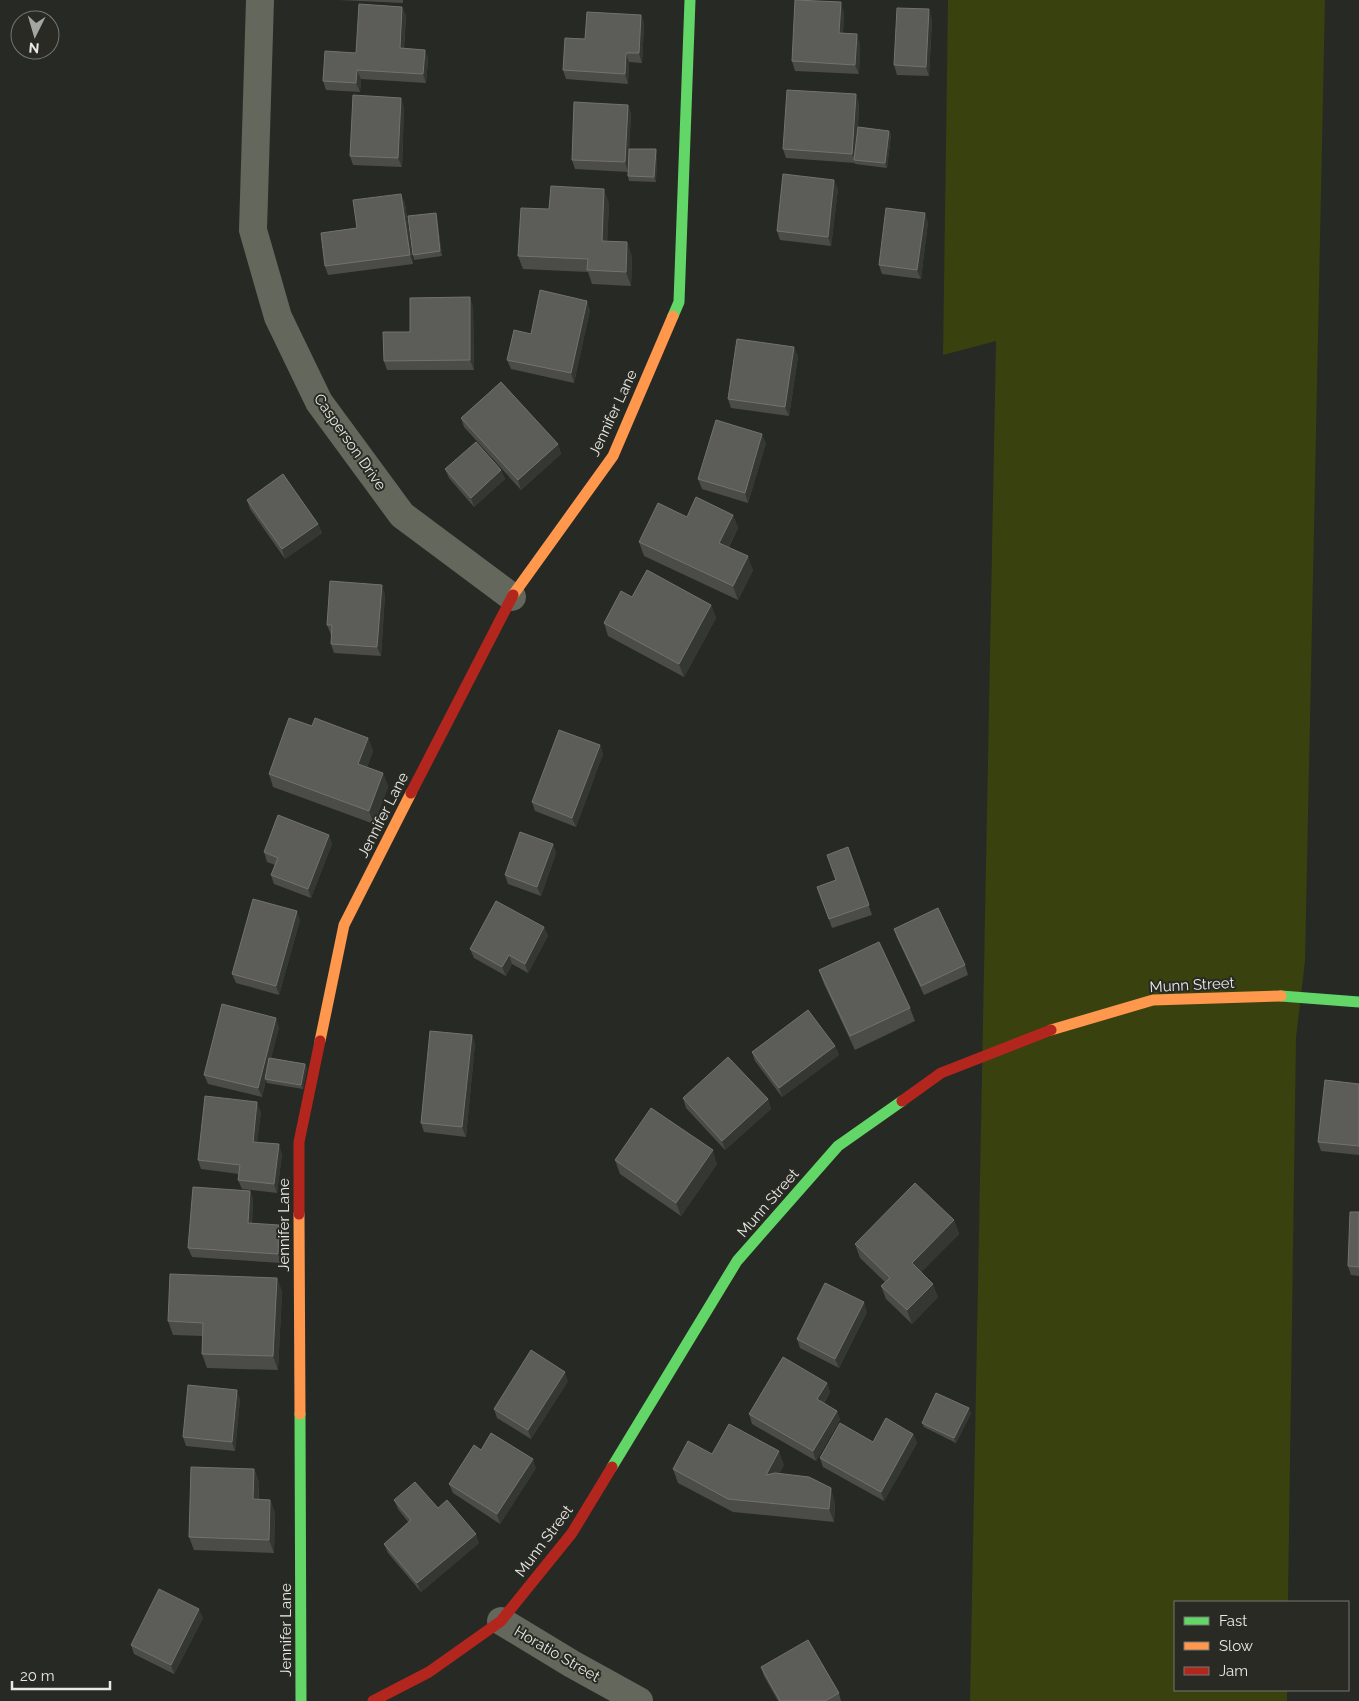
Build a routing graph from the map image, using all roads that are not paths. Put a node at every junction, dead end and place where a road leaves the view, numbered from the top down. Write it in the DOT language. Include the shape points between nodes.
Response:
graph roads {
  1 [pos="260,0"];
  2 [pos="690,0"];
  3 [pos="512,597"];
  4 [pos="1359,1002"];
  5 [pos="501,1621"];
  6 [pos="301,1701"];
  7 [pos="373,1701"];
  8 [pos="639,1701"];
  1 -- 3 [label="street, Casperson Drive" via="253,230 278,317 319,402 402,514"];
  2 -- 3 [label="street, Jennifer Lane" via="679,302 613,456"];
  3 -- 6 [label="street, Jennifer Lane" via="344,925 299,1142"];
  4 -- 5 [label="street, Munn Street" via="1280,996 1153,1000 1040,1033 941,1073 838,1146 737,1261 572,1533"];
  5 -- 7 [label="street, Munn Street" via="429,1672"];
  5 -- 8 [label="street, Horatio Street"];
}
